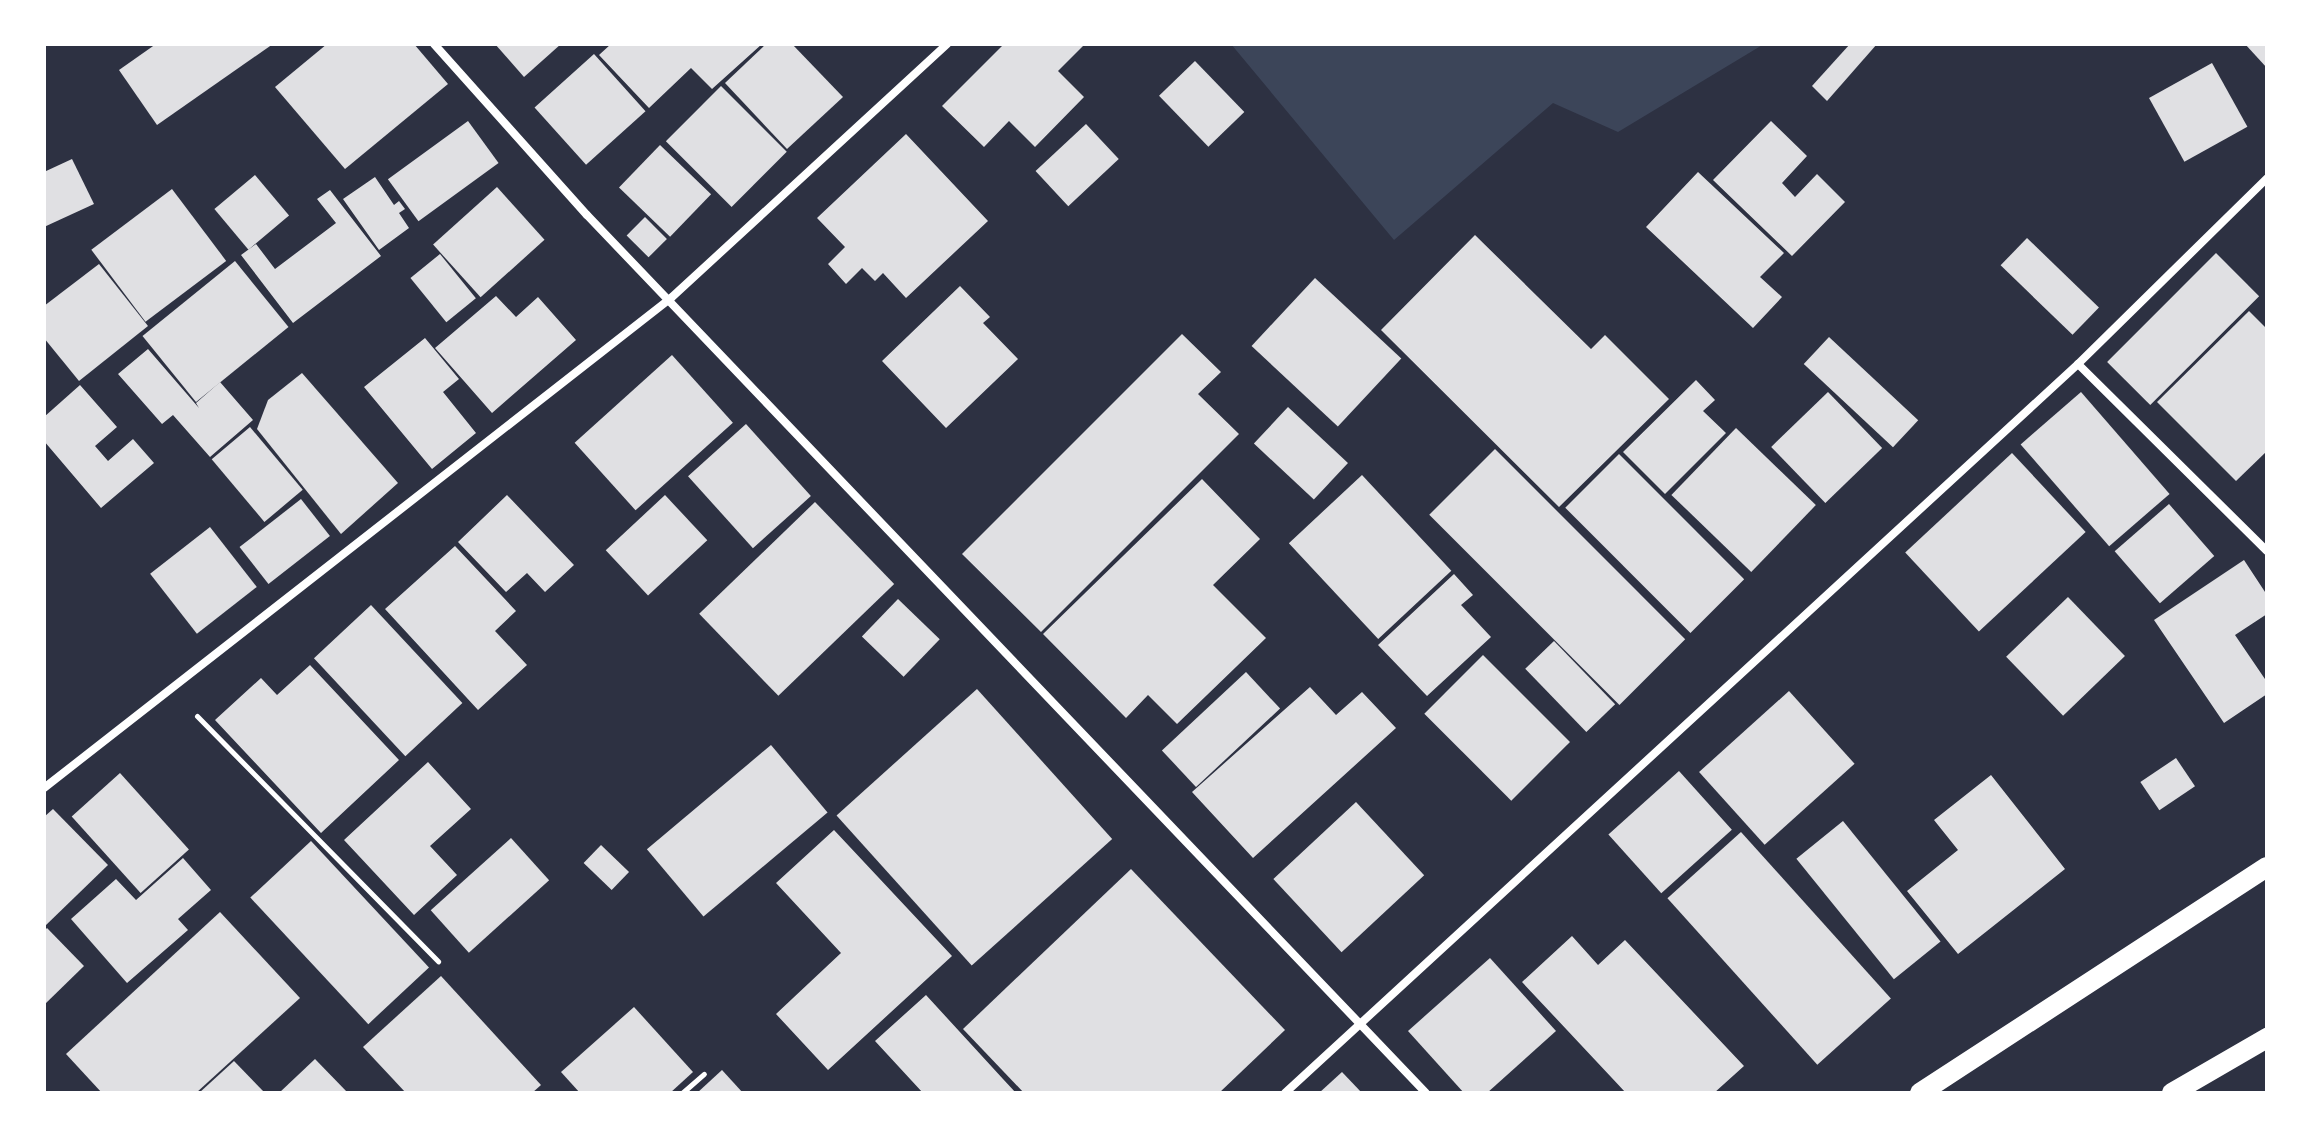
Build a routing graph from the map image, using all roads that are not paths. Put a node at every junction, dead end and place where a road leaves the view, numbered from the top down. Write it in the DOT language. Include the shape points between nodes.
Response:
graph roads {
  1 [pos="434,44"];
  2 [pos="947,44"];
  3 [pos="2267,178"];
  4 [pos="671,298"];
  5 [pos="2078,364"];
  6 [pos="2267,551"];
  7 [pos="44,788"];
  8 [pos="2267,867"];
  9 [pos="1358,1022"];
  10 [pos="2267,1038"];
  11 [pos="1285,1093"];
  12 [pos="1426,1093"];
  13 [pos="1920,1093"];
  14 [pos="2172,1093"];
  1 -- 4 [label="street" via="587,215"];
  2 -- 4 [label="street"];
  3 -- 5 [label="street"];
  4 -- 7 [label="street"];
  4 -- 9 [label="street"];
  5 -- 6 [label="street"];
  5 -- 9 [label="street"];
  8 -- 13 [label="main road"];
  9 -- 11 [label="street"];
  9 -- 12 [label="street"];
  10 -- 14 [label="main road"];
}
